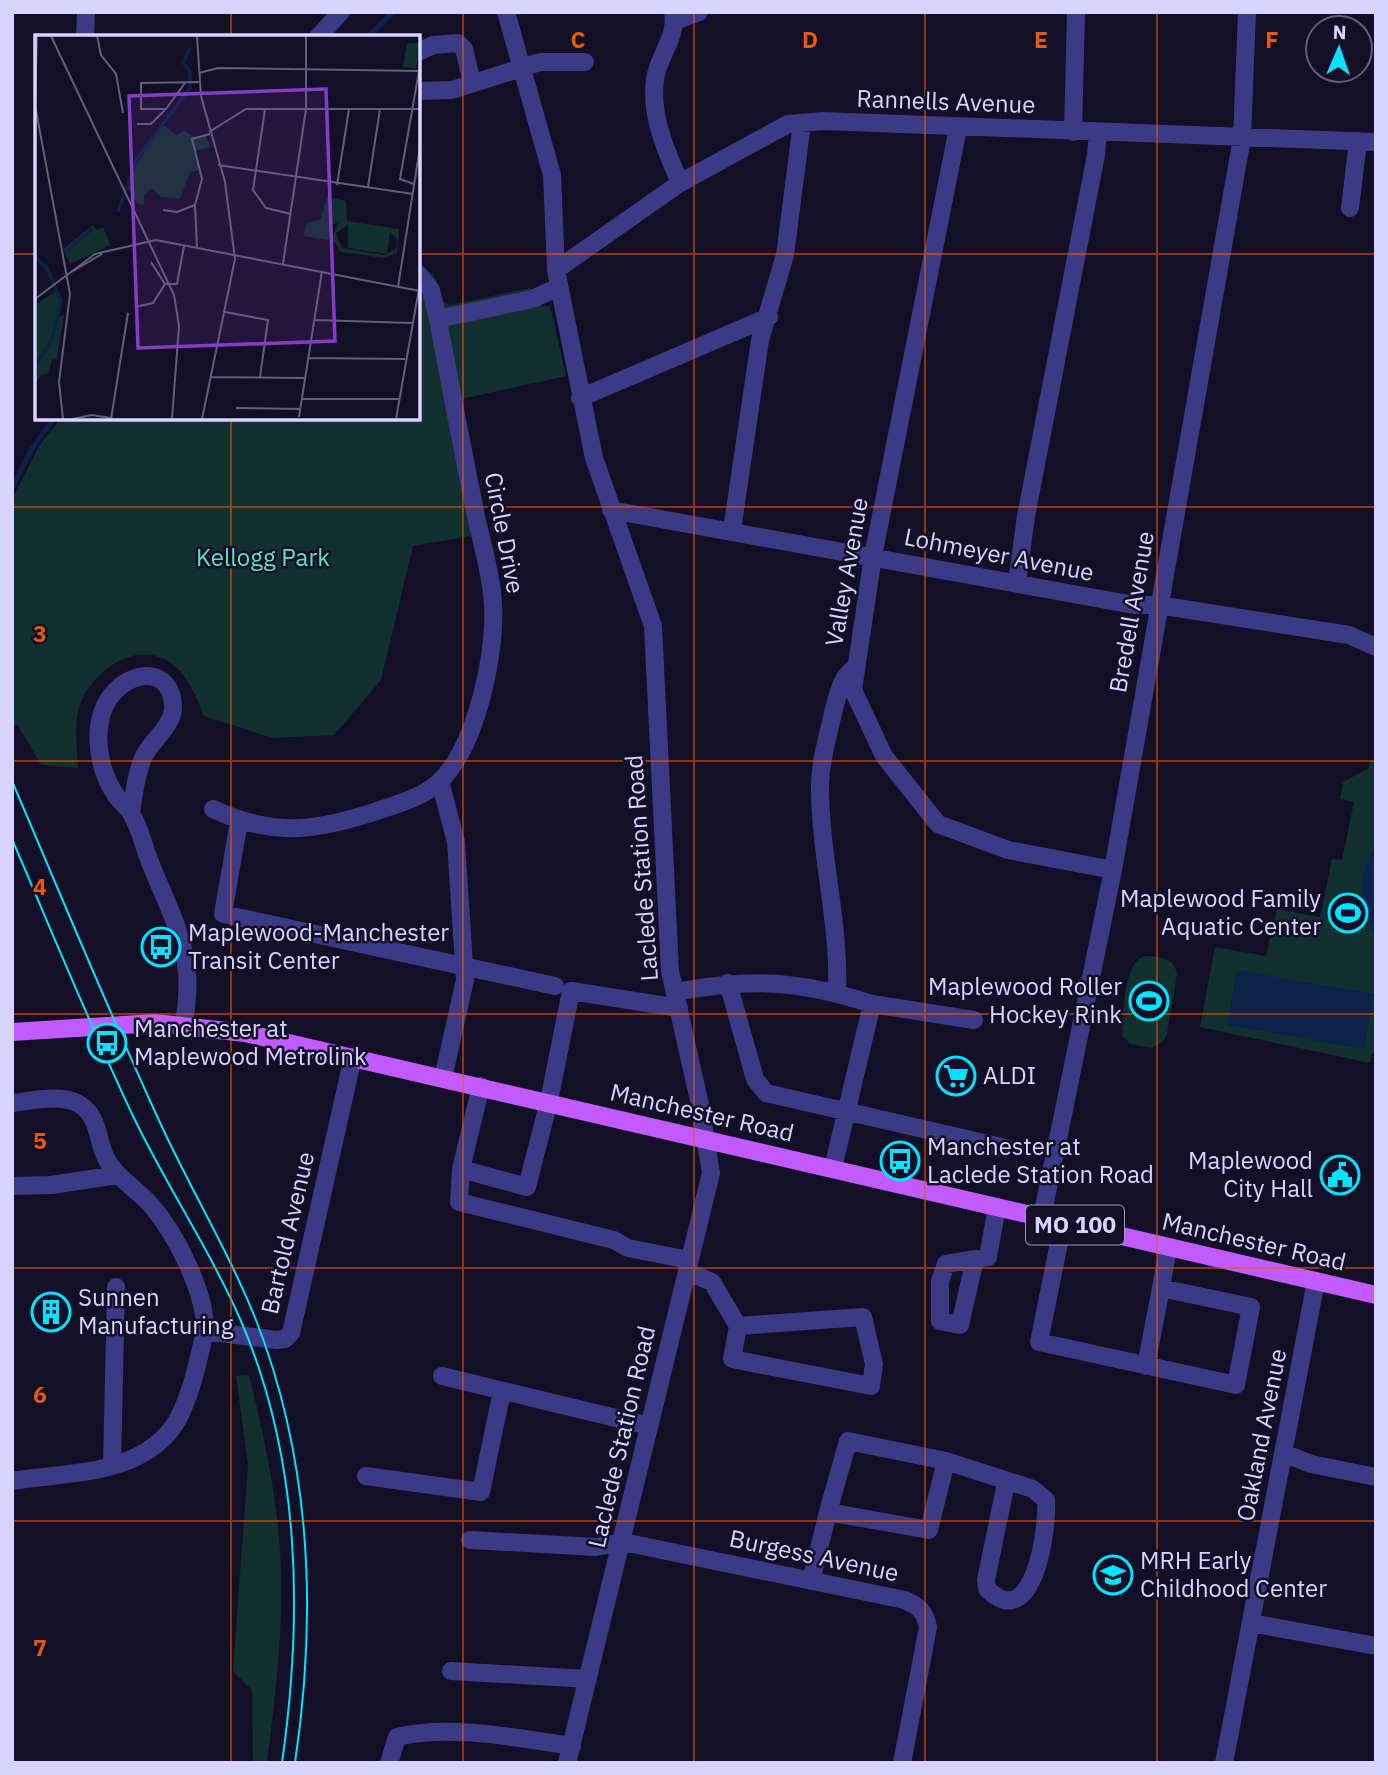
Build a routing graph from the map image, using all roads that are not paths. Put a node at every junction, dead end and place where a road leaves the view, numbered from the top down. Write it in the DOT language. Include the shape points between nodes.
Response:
graph roads {
  1 [pos="86,12"];
  2 [pos="341,12"];
  3 [pos="506,12"];
  4 [pos="699,12"];
  5 [pos="1076,12"];
  6 [pos="1247,12"];
  7 [pos="674,17"];
  8 [pos="85,35"];
  9 [pos="320,35"];
  10 [pos="420,51"];
  11 [pos="585,62"];
  12 [pos="520,66"];
  13 [pos="472,83"];
  14 [pos="420,91"];
  15 [pos="802,123"];
  16 [pos="958,128"];
  17 [pos="1073,132"];
  18 [pos="1098,133"];
  19 [pos="1242,138"];
  20 [pos="1367,142"];
  21 [pos="680,183"];
  22 [pos="1350,208"];
  23 [pos="420,277"];
  24 [pos="558,279"];
  25 [pos="769,317"];
  26 [pos="438,319"];
  27 [pos="580,398"];
  28 [pos="611,510"];
  29 [pos="732,530"];
  30 [pos="873,556"];
  31 [pos="1017,583"];
  32 [pos="1158,605"];
  33 [pos="1376,647"];
  34 [pos="857,666"];
  35 [pos="440,781"];
  36 [pos="213,809"];
  37 [pos="131,813"];
  38 [pos="239,821"];
  39 [pos="1113,870"];
  40 [pos="464,966"];
  41 [pos="728,983"];
  42 [pos="555,986"];
  43 [pos="837,993"];
  44 [pos="677,1000"];
  45 [pos="872,1004"];
  46 [pos="974,1020"];
  47 [pos="184,1025"];
  48 [pos="12,1032"];
  49 [pos="354,1057"];
  50 [pos="443,1078"];
  51 [pos="481,1086"];
  52 [pos="549,1101"];
  53 [pos="12,1103"];
  54 [pos="846,1113"];
  55 [pos="707,1139"];
  56 [pos="1006,1148"];
  57 [pos="833,1168"];
  58 [pos="461,1169"];
  59 [pos="118,1175"];
  60 [pos="12,1186"];
  61 [pos="998,1207"];
  62 [pos="1042,1217"];
  63 [pos="1063,1223"];
  64 [pos="1168,1247"];
  65 [pos="975,1259"];
  66 [pos="688,1266"];
  67 [pos="1316,1281"];
  68 [pos="117,1287"];
  69 [pos="1161,1288"];
  70 [pos="1376,1295"];
  71 [pos="738,1326"];
  72 [pos="205,1331"];
  73 [pos="1146,1366"];
  74 [pos="442,1376"];
  75 [pos="502,1391"];
  76 [pos="649,1426"];
  77 [pos="1283,1452"];
  78 [pos="947,1461"];
  79 [pos="112,1466"];
  80 [pos="366,1476"];
  81 [pos="1376,1477"];
  82 [pos="12,1481"];
  83 [pos="1006,1483"];
  84 [pos="828,1512"];
  85 [pos="470,1540"];
  86 [pos="623,1542"];
  87 [pos="811,1581"];
  88 [pos="1251,1623"];
  89 [pos="1376,1646"];
  90 [pos="451,1671"];
  91 [pos="588,1679"];
  92 [pos="569,1754"];
  93 [pos="389,1763"];
  94 [pos="902,1763"];
  95 [pos="1224,1763"];
  1 -- 8 [label="street"];
  2 -- 9 [label="street"];
  3 -- 12 [label="street, Laclede Station Road"];
  4 -- 7 [label="street"];
  5 -- 17 [label="street"];
  6 -- 19 [label="street, Bredell Avenue"];
  7 -- 21 [label="street" via="655,77 655,116"];
  10 -- 13 [label="street" via="458,43 464,49"];
  11 -- 12 [label="street"];
  12 -- 13 [label="street"];
  12 -- 24 [label="street, Laclede Station Road" via="552,175"];
  13 -- 14 [label="street" via="452,90"];
  15 -- 16 [label="street, Rannells Avenue"];
  15 -- 21 [label="street, Rannells Avenue" via="788,124"];
  15 -- 25 [label="street" via="785,255"];
  16 -- 17 [label="street, Rannells Avenue"];
  16 -- 30 [label="street, Valley Avenue"];
  17 -- 18 [label="street, Rannells Avenue"];
  18 -- 19 [label="street, Rannells Avenue"];
  18 -- 31 [label="street"];
  19 -- 20 [label="street, Rannells Avenue"];
  19 -- 32 [label="street, Bredell Avenue"];
  20 -- 22 [label="street"];
  21 -- 24 [label="street, Rannells Avenue"];
  23 -- 26 [label="street, Circle Drive" via="430,290"];
  24 -- 26 [label="street, Rannells Avenue" via="532,299"];
  24 -- 27 [label="street, Laclede Station Road"];
  25 -- 27 [label="street"];
  25 -- 29 [label="street" via="760,340"];
  26 -- 35 [label="street, Circle Drive" via="493,604 488,679 466,737"];
  27 -- 28 [label="street, Laclede Station Road"];
  28 -- 29 [label="street, Lohmeyer Avenue"];
  28 -- 44 [label="street, Laclede Station Road" via="653,626 670,971"];
  29 -- 30 [label="street, Lohmeyer Avenue"];
  30 -- 31 [label="street, Lohmeyer Avenue"];
  30 -- 34 [label="street, Valley Avenue"];
  31 -- 32 [label="street, Lohmeyer Avenue" via="1134,605"];
  32 -- 33 [label="street, Lohmeyer Avenue" via="1349,635"];
  32 -- 39 [label="street, Bredell Avenue"];
  34 -- 39 [label="street, Valley Avenue" via="853,690 884,756 939,824 1008,850"];
  34 -- 43 [label="street" via="844,677 838,694 820,785 824,858 838,948"];
  35 -- 38 [label="street" via="400,803 310,829 274,829"];
  35 -- 40 [label="street" via="456,842"];
  36 -- 38 [label="street"];
  37 -- 37 [label="street" via="145,756 172,718 170,692 163,682 148,676 120,684 109,697 98,728 107,780"];
  37 -- 47 [label="street" via="185,959"];
  38 -- 40 [label="street" via="223,914"];
  39 -- 62 [label="street, Bredell Avenue"];
  40 -- 42 [label="street"];
  40 -- 50 [label="street" via="465,980"];
  41 -- 43 [label="street" via="760,981"];
  41 -- 44 [label="street"];
  41 -- 54 [label="street" via="759,1088"];
  43 -- 45 [label="street"];
  44 -- 52 [label="street" via="571,991"];
  44 -- 55 [label="street, Laclede Station Road"];
  45 -- 46 [label="street"];
  45 -- 54 [label="street"];
  47 -- 48 [label="main road, Manchester Road / MO 100"];
  47 -- 49 [label="main road, Manchester Road / MO 100"];
  49 -- 50 [label="main road, Manchester Road / MO 100"];
  49 -- 72 [label="street, Bartold Avenue" via="291,1333 277,1340"];
  50 -- 51 [label="main road, Manchester Road / MO 100"];
  51 -- 52 [label="main road, Manchester Road / MO 100"];
  51 -- 58 [label="street"];
  52 -- 55 [label="main road, Manchester Road / MO 100"];
  52 -- 58 [label="street" via="527,1187"];
  53 -- 59 [label="street" via="76,1102 91,1114 106,1157"];
  54 -- 56 [label="street"];
  54 -- 57 [label="street"];
  55 -- 57 [label="main road, Manchester Road / MO 100"];
  55 -- 66 [label="street, Laclede Station Road" via="711,1173"];
  57 -- 61 [label="main road, Manchester Road / MO 100"];
  58 -- 66 [label="street" via="459,1202 614,1240"];
  59 -- 60 [label="street"];
  59 -- 72 [label="street" via="152,1206 180,1253 203,1298"];
  61 -- 62 [label="main road, Manchester Road / MO 100"];
  61 -- 65 [label="street" via="988,1257"];
  62 -- 63 [label="main road, Manchester Road / MO 100"];
  63 -- 64 [label="main road, Manchester Road / MO 100"];
  63 -- 73 [label="street" via="1039,1342"];
  64 -- 67 [label="main road, Manchester Road / MO 100"];
  64 -- 69 [label="street"];
  66 -- 71 [label="street" via="712,1282"];
  66 -- 76 [label="street, Laclede Station Road"];
  67 -- 70 [label="main road, Manchester Road / MO 100"];
  67 -- 77 [label="street, Oakland Avenue"];
  68 -- 79 [label="street"];
  69 -- 73 [label="street"];
  69 -- 73 [label="street" via="1251,1307 1236,1385"];
  71 -- 71 [label="street" via="863,1317 874,1364 871,1386 732,1359"];
  72 -- 79 [label="street" via="177,1420 143,1452"];
  74 -- 75 [label="street"];
  75 -- 76 [label="street"];
  75 -- 80 [label="street" via="481,1492"];
  76 -- 86 [label="street, Laclede Station Road"];
  77 -- 81 [label="street" via="1311,1464"];
  77 -- 88 [label="street, Oakland Avenue"];
  78 -- 83 [label="street"];
  78 -- 84 [label="street" via="929,1530"];
  78 -- 84 [label="street" via="848,1441"];
  79 -- 82 [label="street"];
  83 -- 83 [label="street" via="986,1580 994,1596 1012,1600 1030,1588 1048,1520 1046,1500 1033,1489"];
  84 -- 87 [label="street"];
  85 -- 86 [label="street" via="596,1548"];
  86 -- 87 [label="street, Burgess Avenue"];
  86 -- 91 [label="street, Laclede Station Road"];
  87 -- 94 [label="street, Burgess Avenue" via="905,1600 926,1614 928,1627"];
  88 -- 89 [label="street"];
  88 -- 95 [label="street, Oakland Avenue"];
  90 -- 91 [label="street"];
  91 -- 92 [label="street, Laclede Station Road"];
  92 -- 93 [label="street" via="492,1734 411,1733 397,1737"];
}
